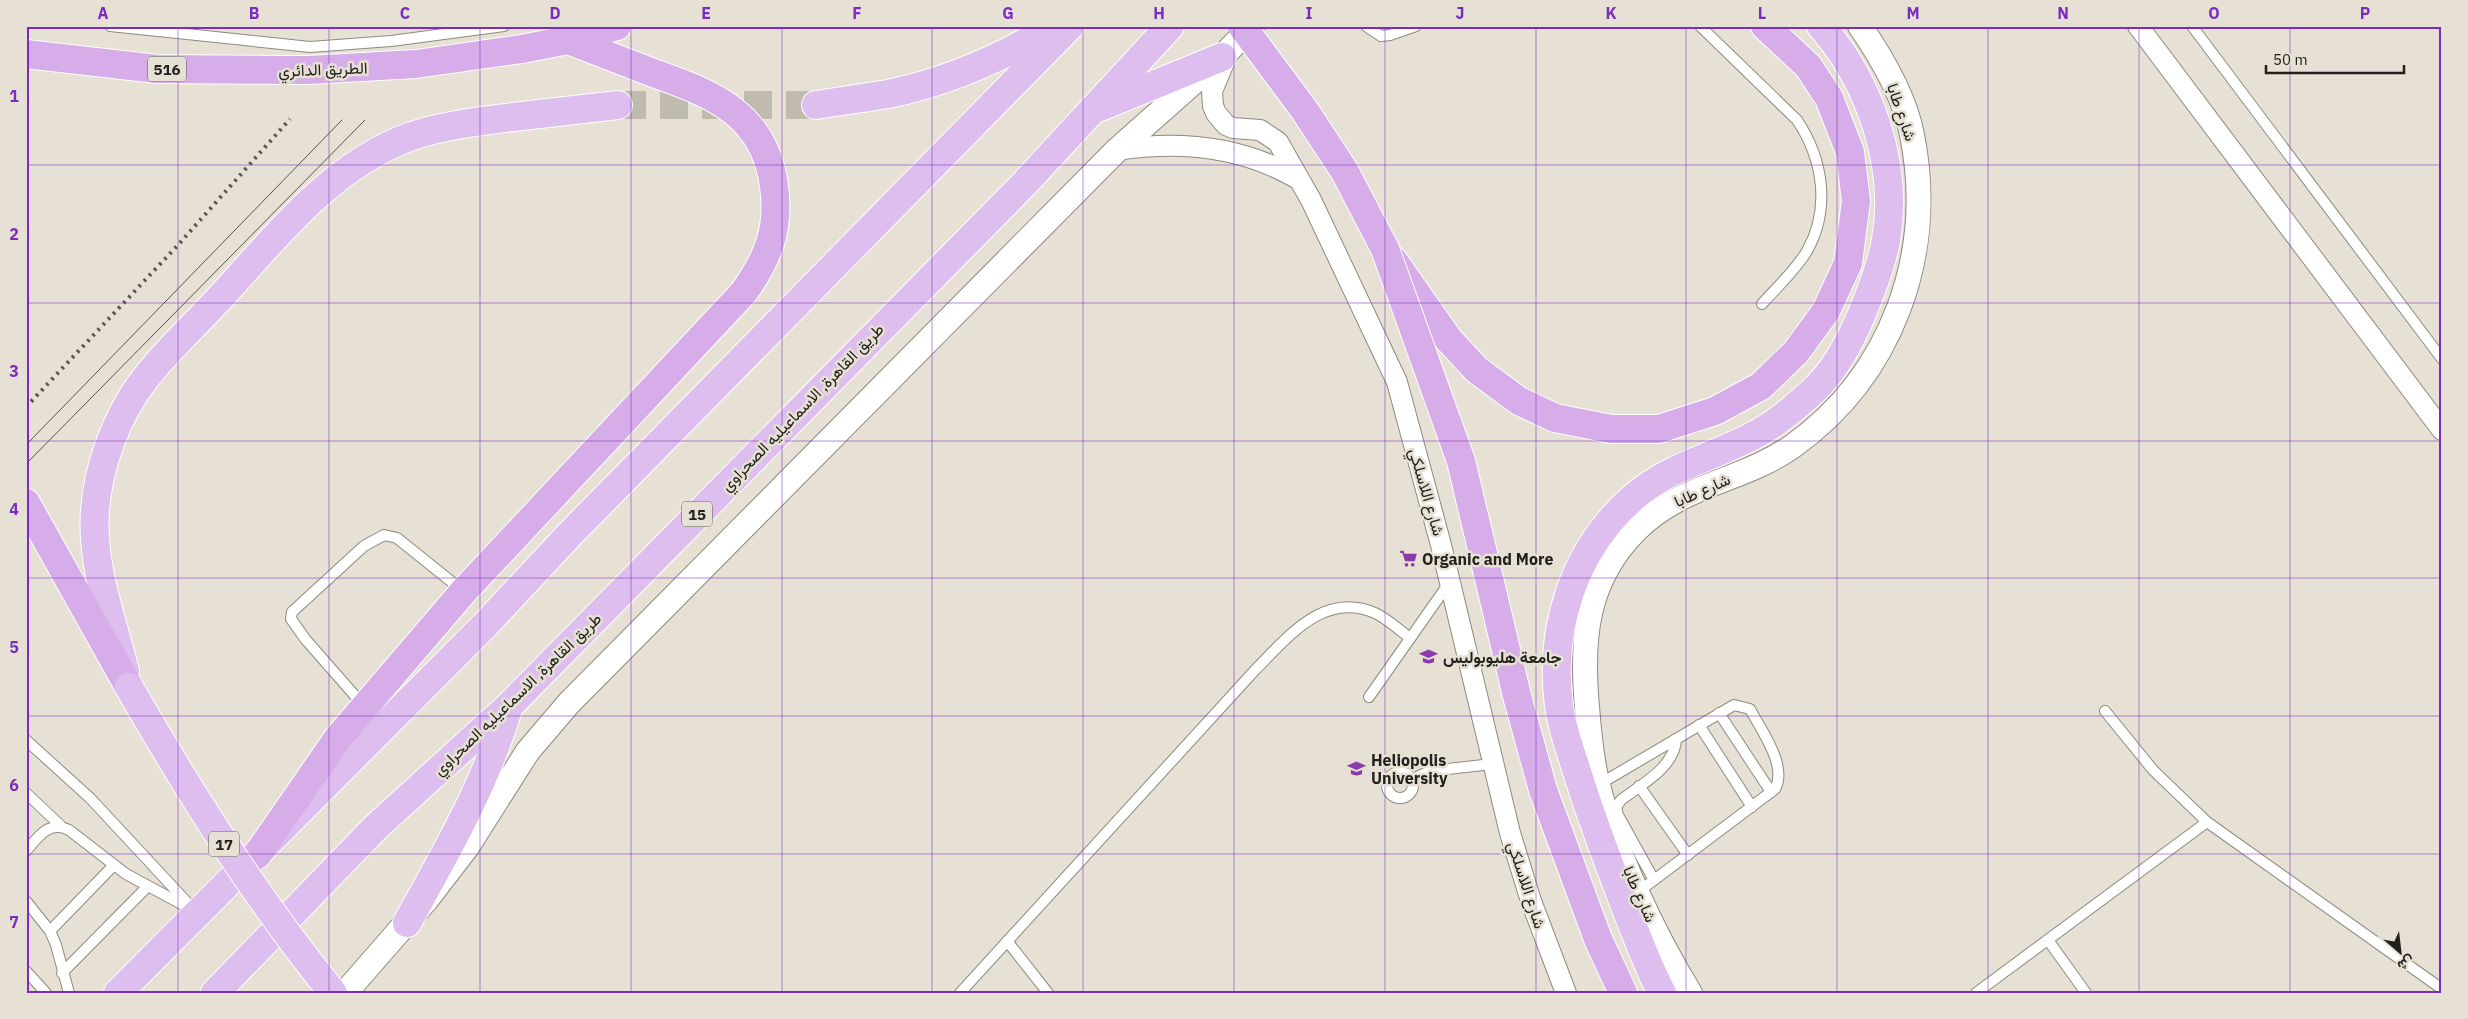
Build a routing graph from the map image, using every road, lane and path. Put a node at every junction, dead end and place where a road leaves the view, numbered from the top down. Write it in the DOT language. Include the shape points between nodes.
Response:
graph roads {
  1 [pos="110,26"];
  2 [pos="504,26"];
  3 [pos="617,26"];
  4 [pos="1054,26"];
  5 [pos="1070,26"];
  6 [pos="1170,26"];
  7 [pos="1252,26"];
  8 [pos="1366,26"];
  9 [pos="1416,26"];
  10 [pos="1700,26"];
  11 [pos="1765,26"];
  12 [pos="1821,26"];
  13 [pos="1860,26"];
  14 [pos="2138,26"];
  15 [pos="2192,26"];
  16 [pos="568,40"];
  17 [pos="1231,44"];
  18 [pos="26,54"];
  19 [pos="618,105"];
  20 [pos="816,105"];
  21 [pos="1094,109"];
  22 [pos="1117,150"];
  23 [pos="1298,179"];
  24 [pos="1385,249"];
  25 [pos="1762,304"];
  26 [pos="2442,359"];
  27 [pos="2442,430"];
  28 [pos="26,503"];
  29 [pos="1450,582"];
  30 [pos="463,592"];
  31 [pos="1410,638"];
  32 [pos="129,687"];
  33 [pos="1369,697"];
  34 [pos="365,706"];
  35 [pos="509,706"];
  36 [pos="2105,711"];
  37 [pos="1719,713"];
  38 [pos="1699,725"];
  39 [pos="1676,739"];
  40 [pos="26,740"];
  41 [pos="1492,764"];
  42 [pos="1412,779"];
  43 [pos="1598,784"];
  44 [pos="1640,786"];
  45 [pos="1771,792"];
  46 [pos="26,793"];
  47 [pos="1752,807"];
  48 [pos="2207,822"];
  49 [pos="60,825"];
  50 [pos="26,851"];
  51 [pos="1688,855"];
  52 [pos="257,856"];
  53 [pos="114,865"];
  54 [pos="148,886"];
  55 [pos="1646,886"];
  56 [pos="26,901"];
  57 [pos="197,912"];
  58 [pos="407,923"];
  59 [pos="50,932"];
  60 [pos="2048,940"];
  61 [pos="1007,941"];
  62 [pos="26,970"];
  63 [pos="62,973"];
  64 [pos="1663,978"];
  65 [pos="2442,989"];
  66 [pos="46,993"];
  67 [pos="69,993"];
  68 [pos="118,993"];
  69 [pos="215,993"];
  70 [pos="333,993"];
  71 [pos="345,993"];
  72 [pos="960,993"];
  73 [pos="1048,993"];
  74 [pos="1566,993"];
  75 [pos="1623,993"];
  76 [pos="1690,993"];
  77 [pos="1976,993"];
  78 [pos="2086,993"];
  1 -- 2 [label="lane" via="310,47 391,42"];
  3 -- 16 [label="highway, الطريق الدائري / 516"];
  4 -- 20 [label="highway" via="1029,42 961,72 890,94"];
  5 -- 52 [label="highway"];
  6 -- 21 [label="highway, طريق القاهرة, الاسماعيليه الصحراوي / 15"];
  7 -- 17 [label="street"];
  8 -- 9 [label="lane" via="1381,36"];
  10 -- 25 [label="lane" via="1797,120 1808,136 1820,174 1822,194 1815,232 1795,267"];
  11 -- 24 [label="highway, bridge" via="1808,66 1829,98 1850,152 1856,201 1848,263 1826,311 1796,352 1761,386 1715,411 1659,429 1611,429 1555,418 1518,401 1477,370 1449,340"];
  12 -- 64 [label="highway" via="1836,43 1865,94 1884,152 1888,199 1886,237 1878,273 1859,321 1843,354 1820,384 1782,418 1669,473 1637,494 1607,522 1586,556 1570,592 1560,630 1556,670 1559,709 1590,813"];
  13 -- 43 [label="street, شارع طابا" via="1895,85 1912,133 1920,190 1915,252 1903,297 1886,342 1860,383 1828,418 1790,448 1664,506 1636,531 1612,560 1595,593 1586,629 1584,675 1592,760"];
  14 -- 27 [label="street"];
  15 -- 26 [label="lane"];
  16 -- 18 [label="highway, الطريق الدائري / 516, bridge" via="416,64 308,70 157,69"];
  16 -- 30 [label="highway" via="687,83 742,116 758,140 772,171 776,224 757,274 744,292"];
  17 -- 21 [label="highway"];
  17 -- 22 [label="street"];
  17 -- 23 [label="street, شارع اللاسلكي" via="1212,91 1212,106 1226,125 1260,130 1270,135 1278,142"];
  17 -- 24 [label="highway, bridge" via="1305,111 1345,172"];
  19 -- 32 [label="highway" via="463,123 400,141 358,162 292,220 144,380 120,420 103,464 95,511 98,563"];
  21 -- 35 [label="highway, طريق القاهرة, الاسماعيليه الصحراوي / 15" via="1025,184"];
  22 -- 23 [label="street" via="1168,145 1219,149 1260,159"];
  22 -- 58 [label="street" via="569,703 528,751 467,847"];
  23 -- 29 [label="street, شارع اللاسلكي" via="1397,382"];
  24 -- 75 [label="highway, bridge" via="1461,461 1543,790 1594,930"];
  28 -- 32 [label="highway"];
  29 -- 31 [label="lane"];
  29 -- 41 [label="street, شارع اللاسلكي"];
  30 -- 34 [label="highway"];
  30 -- 34 [label="lane" via="397,538 384,535 364,546 292,612 291,619 306,640"];
  31 -- 33 [label="lane"];
  31 -- 61 [label="lane" via="1376,614 1360,608 1342,607 1308,619 1256,669"];
  32 -- 70 [label="highway, 17, bridge" via="218,835"];
  34 -- 52 [label="highway" via="338,738"];
  35 -- 58 [label="highway" via="484,779"];
  35 -- 69 [label="highway, طريق القاهرة, الاسماعيليه الصحراوي / 15" via="376,828"];
  36 -- 48 [label="lane" via="2153,770"];
  37 -- 38 [label="lane"];
  37 -- 45 [label="lane"];
  37 -- 45 [label="lane" via="1734,705 1750,709 1778,764 1779,779"];
  38 -- 39 [label="lane"];
  38 -- 47 [label="lane"];
  39 -- 43 [label="lane"];
  39 -- 44 [label="lane" via="1676,749 1669,762"];
  40 -- 57 [label="lane" via="90,798"];
  41 -- 42 [label="lane" via="1430,770"];
  41 -- 74 [label="street, شارع اللاسلكي" via="1531,901"];
  43 -- 55 [label="street, شارع طابا" via="1612,828"];
  44 -- 51 [label="lane"];
  44 -- 55 [label="lane" via="1618,803 1617,811"];
  45 -- 47 [label="lane"];
  46 -- 49 [label="lane"];
  47 -- 51 [label="lane"];
  48 -- 60 [label="lane"];
  48 -- 65 [label="lane"];
  49 -- 50 [label="lane" via="49,828"];
  49 -- 53 [label="lane"];
  51 -- 55 [label="lane"];
  52 -- 57 [label="highway"];
  53 -- 54 [label="lane"];
  53 -- 59 [label="lane"];
  54 -- 57 [label="lane"];
  54 -- 63 [label="lane"];
  55 -- 64 [label="street, شارع طابا"];
  56 -- 59 [label="lane"];
  57 -- 68 [label="highway"];
  58 -- 71 [label="street"];
  59 -- 63 [label="lane"];
  60 -- 77 [label="lane"];
  60 -- 78 [label="lane"];
  61 -- 72 [label="lane"];
  61 -- 73 [label="lane"];
  62 -- 66 [label="lane"];
  63 -- 67 [label="lane"];
  64 -- 76 [label="street, شارع طابا"];
}
